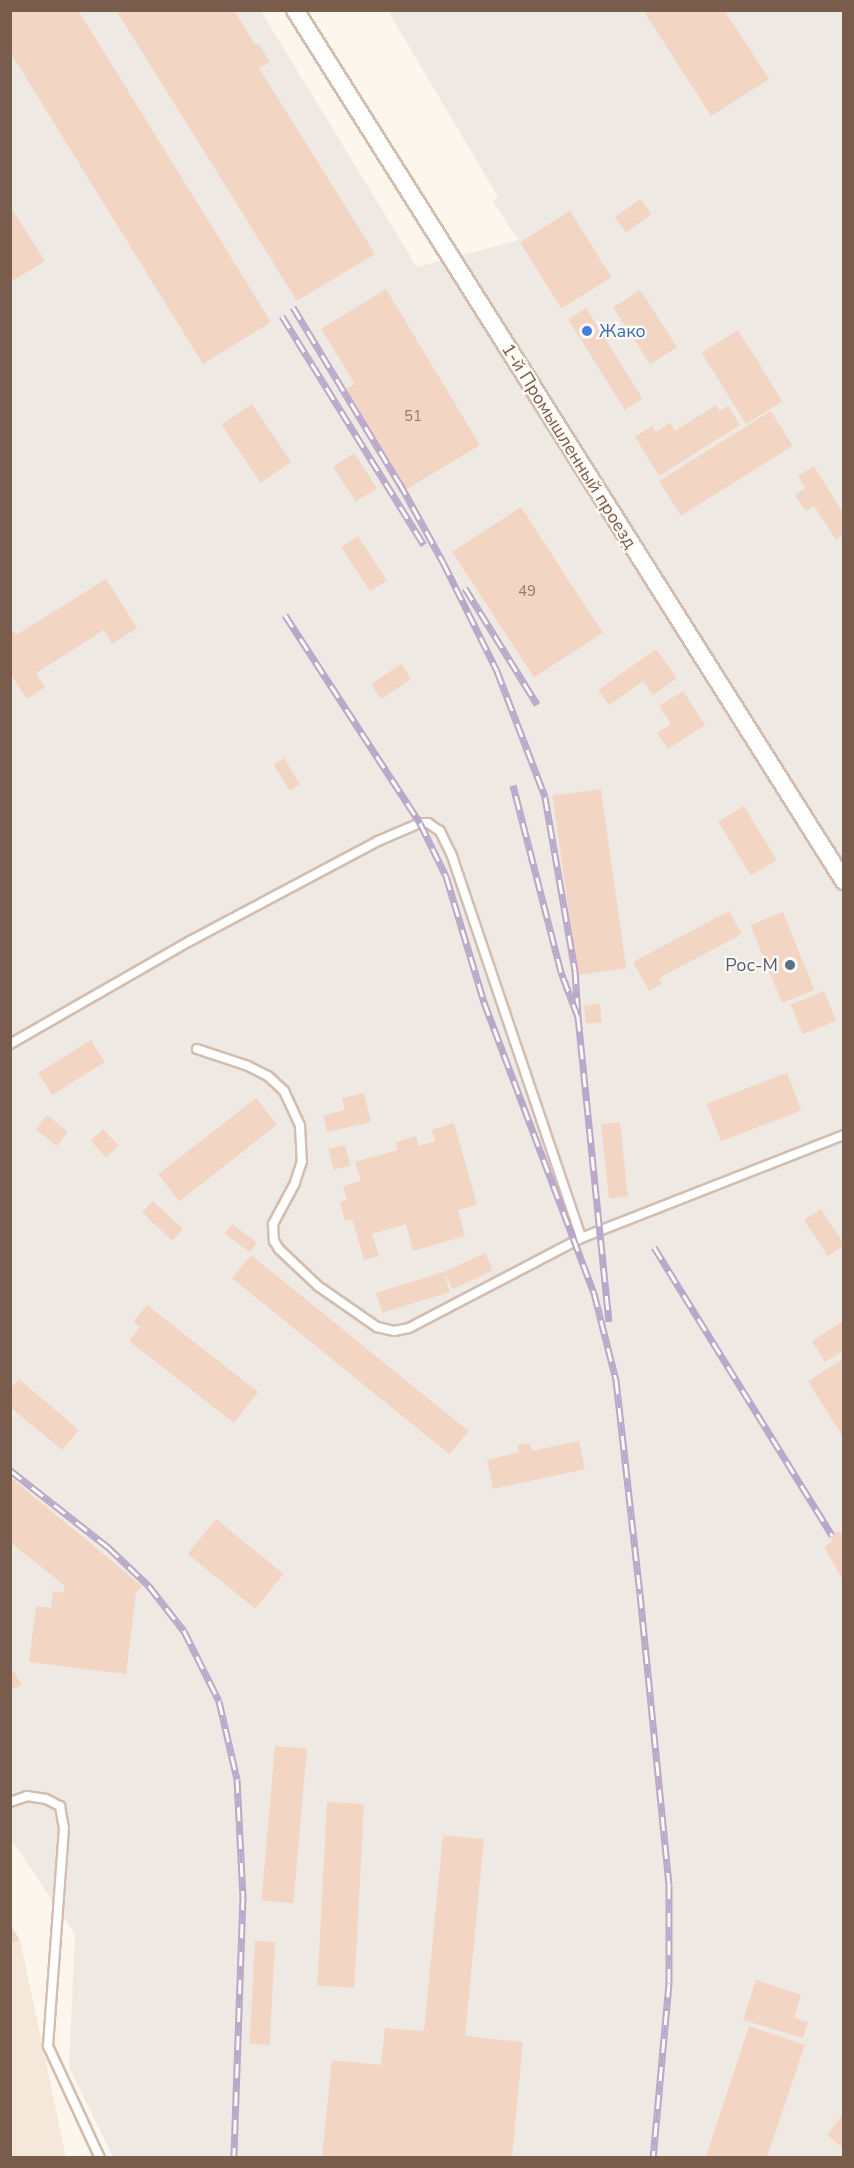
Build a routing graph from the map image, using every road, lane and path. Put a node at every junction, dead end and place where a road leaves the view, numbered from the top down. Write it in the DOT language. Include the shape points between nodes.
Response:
graph roads {
  1 [pos="296,10"];
  2 [pos="843,881"];
  3 [pos="10,1044"];
  4 [pos="197,1049"];
  5 [pos="843,1135"];
  6 [pos="581,1238"];
  7 [pos="10,1802"];
  8 [pos="100,2157"];
  1 -- 2 [label="street, 1-й Промышленный проезд"];
  3 -- 6 [label="lane" via="346,858 420,823 428,823 440,831 448,846"];
  4 -- 6 [label="lane" via="248,1066 268,1076 284,1091 300,1126 302,1161 296,1183 273,1224 274,1241 318,1286 377,1326 394,1331 409,1328"];
  5 -- 6 [label="lane"];
  7 -- 8 [label="lane" via="27,1796 60,1806 64,1828 48,2046"];
}
